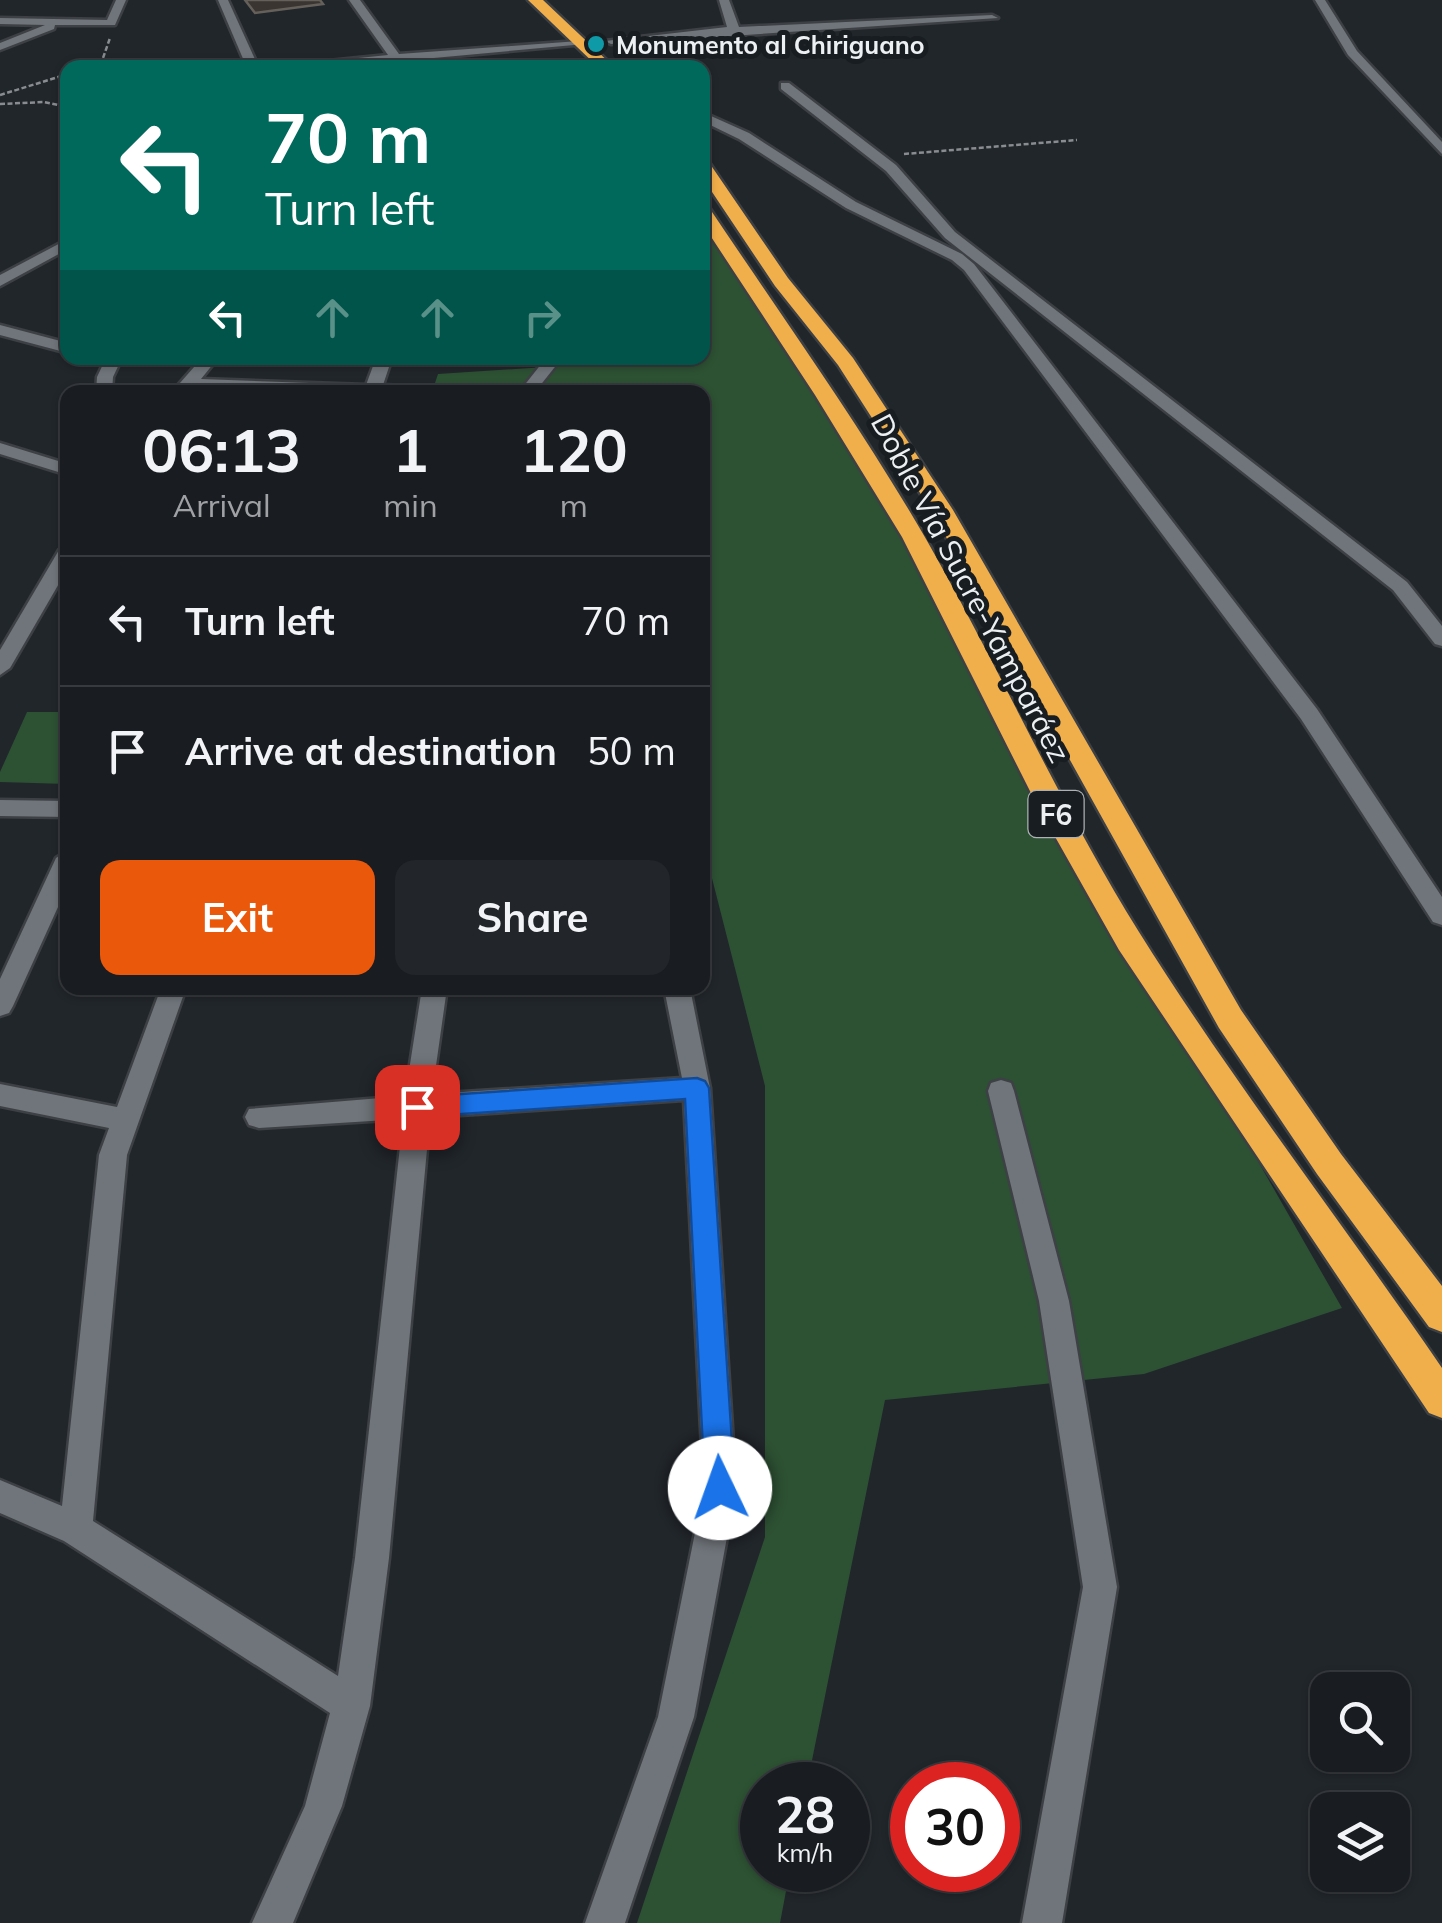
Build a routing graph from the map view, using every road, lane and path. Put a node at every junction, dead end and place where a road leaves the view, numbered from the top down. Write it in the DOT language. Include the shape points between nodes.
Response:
graph roads {
  1 [pos="121,0"];
  2 [pos="223,0"];
  3 [pos="354,0"];
  4 [pos="535,0"];
  5 [pos="724,0"];
  6 [pos="1320,0"];
  7 [pos="992,18"];
  8 [pos="0,21"];
  9 [pos="64,22"];
  10 [pos="112,23"];
  11 [pos="734,30"];
  12 [pos="611,44"];
  13 [pos="0,47"];
  14 [pos="581,48"];
  15 [pos="99,60"];
  16 [pos="249,60"];
  17 [pos="392,60"];
  18 [pos="431,60"];
  19 [pos="597,60"];
  20 [pos="623,60"];
  21 [pos="60,76"];
  22 [pos="785,86"];
  23 [pos="0,95"];
  24 [pos="0,104"];
  25 [pos="60,106"];
  26 [pos="710,120"];
  27 [pos="1078,140"];
  28 [pos="1442,150"];
  29 [pos="878,156"];
  30 [pos="710,176"];
  31 [pos="710,222"];
  32 [pos="60,247"];
  33 [pos="978,256"];
  34 [pos="957,258"];
  35 [pos="0,281"];
  36 [pos="0,330"];
  37 [pos="60,346"];
  38 [pos="204,365"];
  39 [pos="548,365"];
  40 [pos="186,385"];
  41 [pos="532,385"];
  42 [pos="0,448"];
  43 [pos="60,467"];
  44 [pos="60,566"];
  45 [pos="1442,640"];
  46 [pos="0,668"];
  47 [pos="0,808"];
  48 [pos="60,809"];
  49 [pos="60,875"];
  50 [pos="1442,916"];
  51 [pos="171,995"];
  52 [pos="433,995"];
  53 [pos="678,995"];
  54 [pos="0,1006"];
  55 [pos="697,1088"];
  56 [pos="1001,1091"];
  57 [pos="0,1095"];
  58 [pos="417,1107"];
  59 [pos="259,1118"];
  60 [pos="126,1120"];
  61 [pos="1442,1315"];
  62 [pos="1442,1400"];
  63 [pos="0,1496"];
  64 [pos="76,1530"];
  65 [pos="352,1706"];
  66 [pos="272,1923"];
  67 [pos="605,1923"];
  68 [pos="1042,1923"];
  1 -- 10 [label="street"];
  2 -- 16 [label="street"];
  3 -- 17 [label="street"];
  4 -- 14 [label="highway"];
  5 -- 11 [label="street"];
  6 -- 28 [label="street" via="1352,53"];
  7 -- 11 [label="street"];
  8 -- 9 [label="street"];
  9 -- 10 [label="street"];
  9 -- 13 [label="street"];
  10 -- 15 [label="path" via="109,49"];
  11 -- 12 [label="street"];
  12 -- 14 [label="highway"];
  12 -- 20 [label="highway"];
  14 -- 18 [label="street"];
  14 -- 19 [label="highway"];
  21 -- 23 [label="path"];
  22 -- 29 [label="street"];
  24 -- 25 [label="path"];
  26 -- 34 [label="street" via="852,205"];
  27 -- 29 [label="path"];
  29 -- 33 [label="street"];
  30 -- 61 [label="highway, Doble Vía Sucre-Yamparáez / F6" via="781,282 846,362 942,510 1230,1019"];
  31 -- 62 [label="highway, Doble Vía Sucre-Yamparáez / F6" via="884,487 1089,875 1216,1075"];
  32 -- 35 [label="street"];
  33 -- 34 [label="street"];
  33 -- 45 [label="street" via="1400,586"];
  34 -- 50 [label="street" via="1309,714"];
  36 -- 37 [label="street"];
  38 -- 40 [label="street"];
  39 -- 41 [label="street"];
  42 -- 43 [label="street"];
  44 -- 46 [label="street"];
  47 -- 48 [label="street"];
  49 -- 54 [label="street"];
  51 -- 60 [label="street"];
  52 -- 58 [label="street"];
  53 -- 55 [label="street"];
  55 -- 58 [label="street"];
  55 -- 67 [label="street" via="720,1488 676,1717"];
  56 -- 68 [label="street" via="1054,1302 1100,1588"];
  57 -- 60 [label="street"];
  58 -- 59 [label="street"];
  58 -- 65 [label="street"];
  60 -- 64 [label="street" via="113,1155"];
  63 -- 64 [label="street"];
  64 -- 65 [label="street"];
  65 -- 66 [label="street" via="327,1804"];
}
